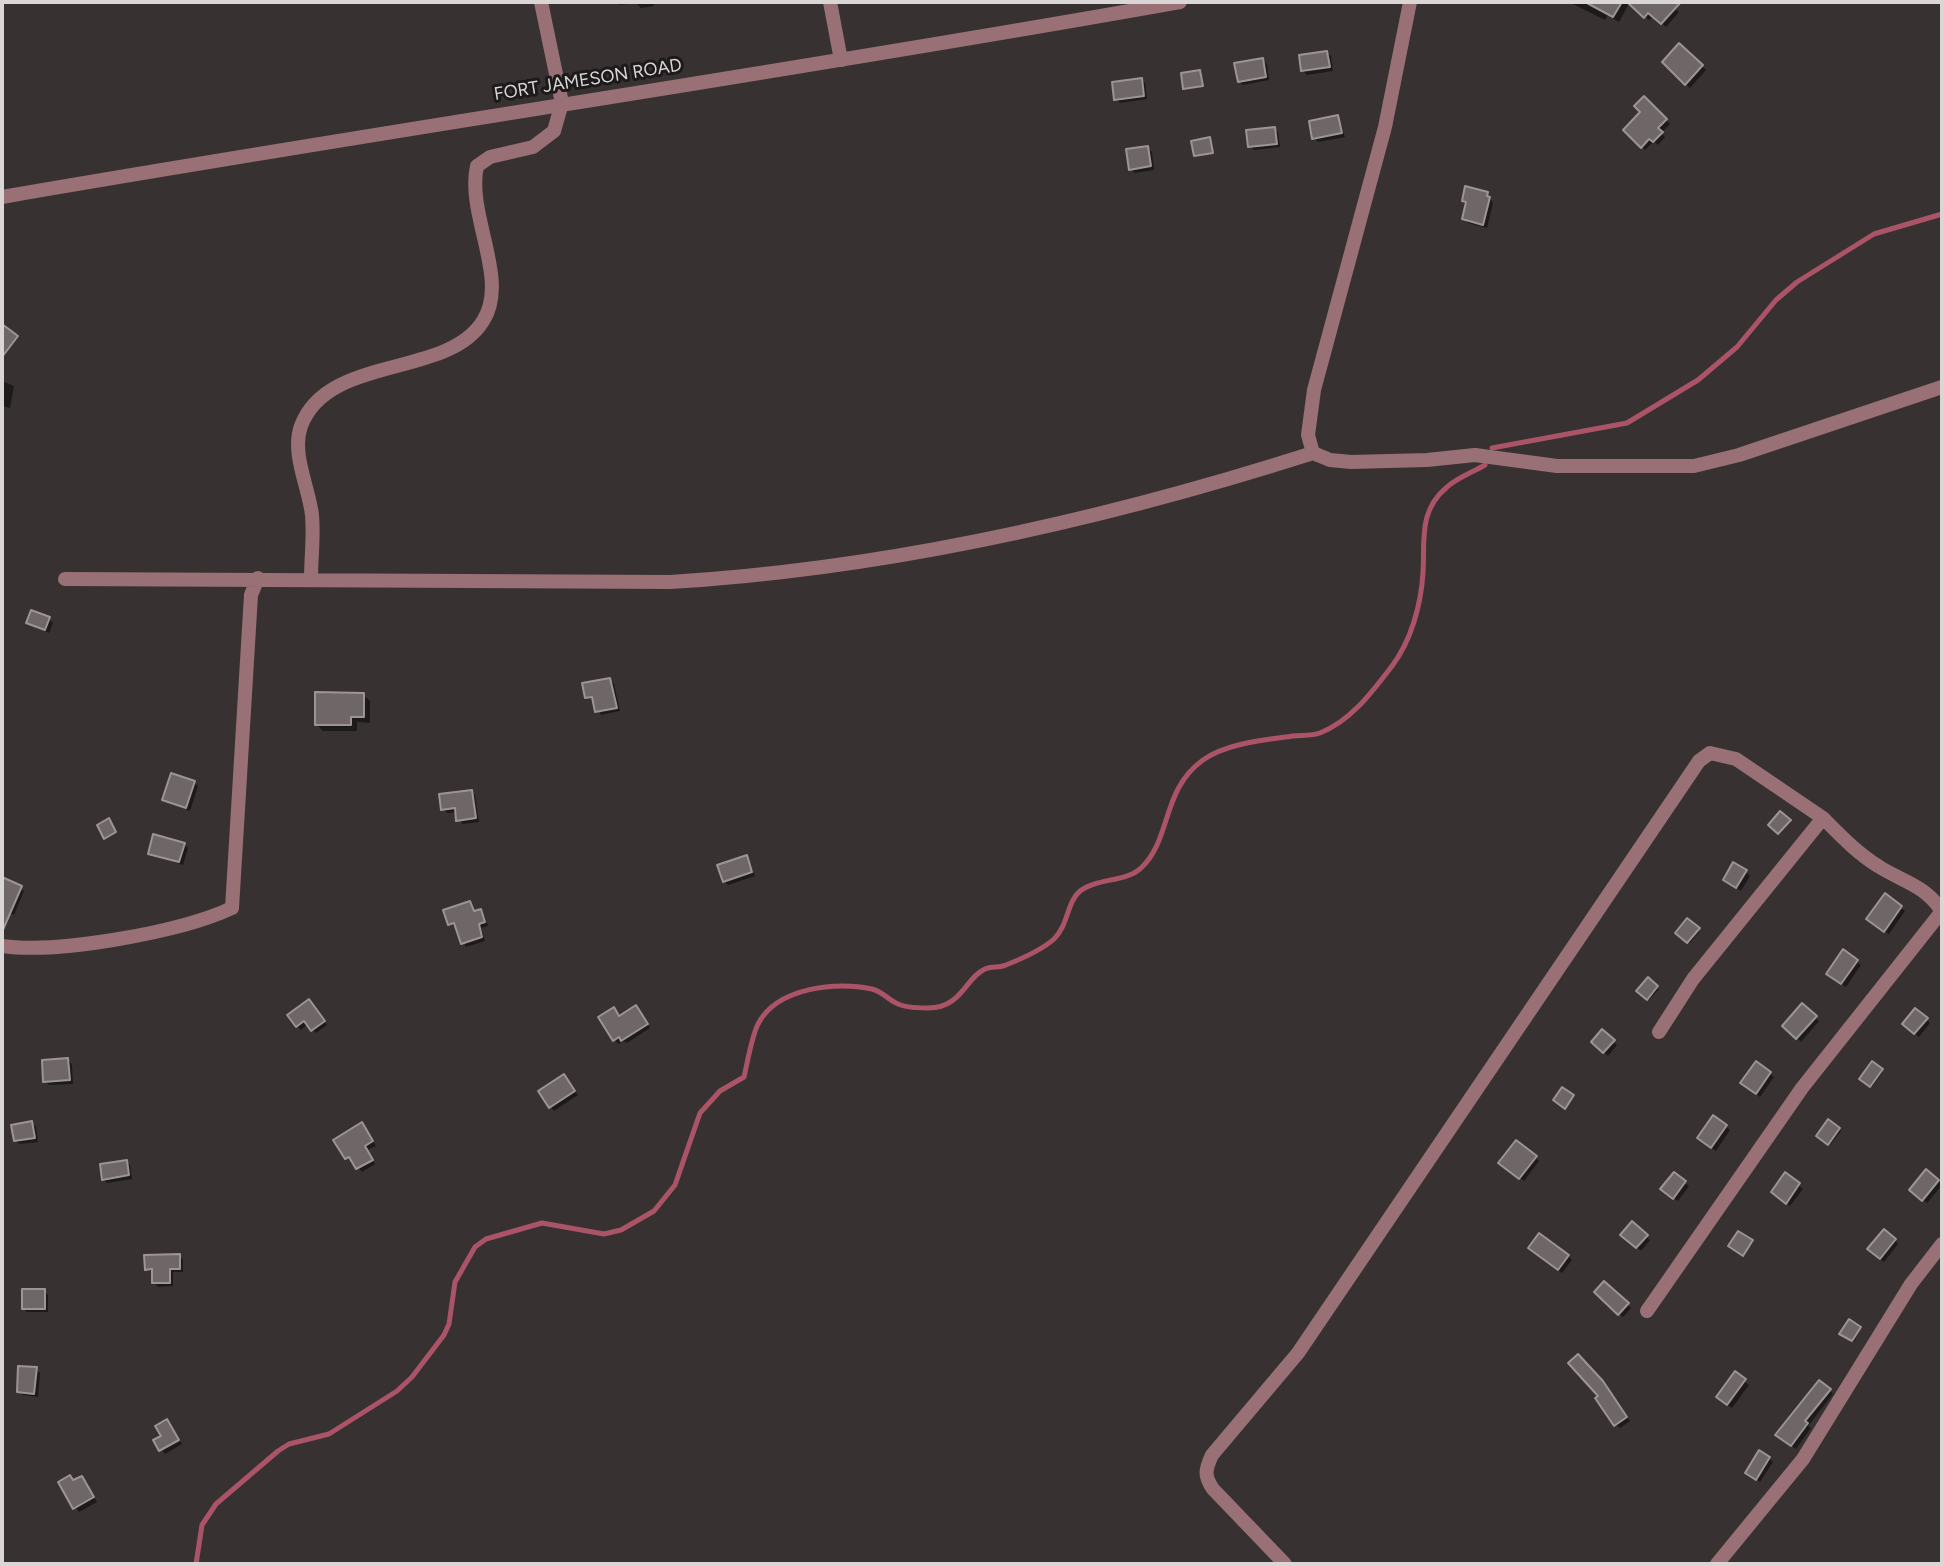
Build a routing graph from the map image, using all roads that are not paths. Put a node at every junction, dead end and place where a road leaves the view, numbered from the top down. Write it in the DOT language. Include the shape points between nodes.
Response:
graph roads {
  1 [pos="541,2"];
  2 [pos="830,2"];
  3 [pos="1180,2"];
  4 [pos="1410,2"];
  5 [pos="841,60"];
  6 [pos="562,103"];
  7 [pos="2,197"];
  8 [pos="1942,387"];
  9 [pos="1313,453"];
  10 [pos="258,578"];
  11 [pos="65,579"];
  12 [pos="311,579"];
  13 [pos="1823,818"];
  14 [pos="1942,911"];
  15 [pos="2,946"];
  16 [pos="1659,1032"];
  17 [pos="1942,1244"];
  18 [pos="1647,1311"];
  19 [pos="1285,1564"];
  20 [pos="1717,1564"];
  1 -- 6 [label="street"];
  2 -- 5 [label="street"];
  3 -- 5 [label="street, FORT JAMESON ROAD"];
  4 -- 9 [label="street" via="1385,127 1314,390 1308,435"];
  5 -- 6 [label="street, FORT JAMESON ROAD"];
  6 -- 7 [label="street, FORT JAMESON ROAD"];
  6 -- 12 [label="street" via="554,131 533,147 491,157 477,166 473,185 494,294 484,320 466,342 337,386 318,401 301,427 300,457 312,516"];
  8 -- 9 [label="street" via="1694,466 1557,466 1475,455 1351,461 1329,460"];
  9 -- 12 [label="street" via="1218,483 1019,532 868,561 723,579"];
  10 -- 11 [label="street"];
  10 -- 12 [label="street"];
  10 -- 15 [label="street" via="251,595 232,908 206,920 75,945"];
  13 -- 14 [label="street" via="1877,866 1921,887"];
  13 -- 16 [label="street" via="1693,979"];
  13 -- 19 [label="street" via="1737,759 1710,753 1699,761 1298,1353 1212,1455 1205,1470 1213,1489"];
  14 -- 18 [label="street" via="1802,1088"];
  17 -- 20 [label="street" via="1911,1284 1803,1460"];
}
